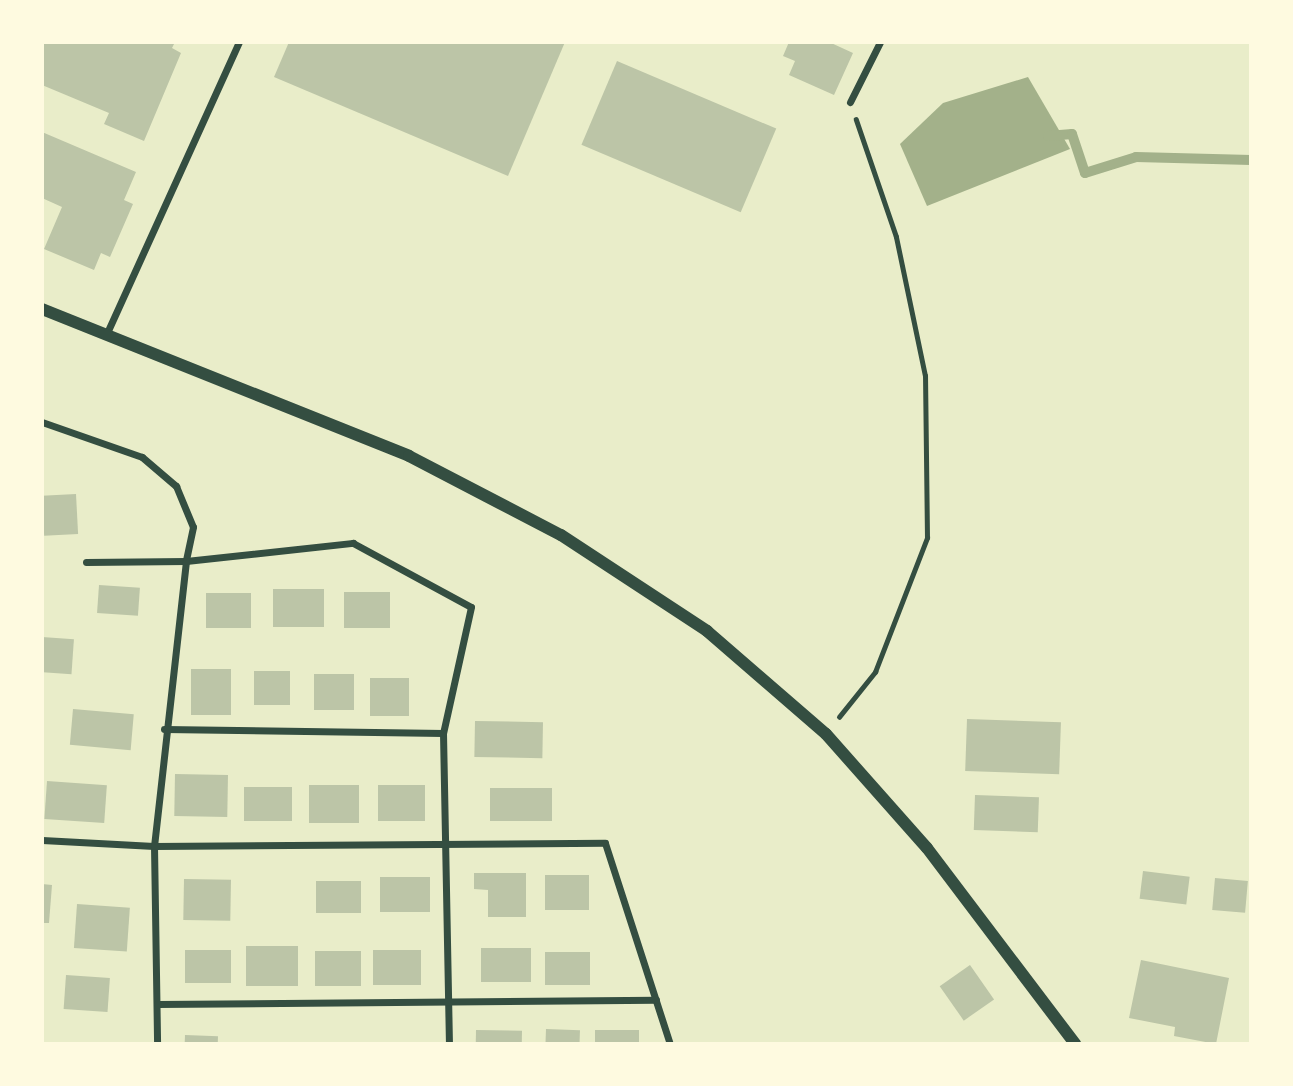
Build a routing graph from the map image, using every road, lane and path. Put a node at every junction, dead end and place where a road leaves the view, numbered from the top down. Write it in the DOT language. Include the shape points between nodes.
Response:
graph roads {
  1 [pos="239,42"];
  2 [pos="880,42"];
  3 [pos="850,102"];
  4 [pos="42,309"];
  5 [pos="106,335"];
  6 [pos="42,422"];
  7 [pos="186,561"];
  8 [pos="86,562"];
  9 [pos="164,729"];
  10 [pos="443,733"];
  11 [pos="826,734"];
  12 [pos="42,840"];
  13 [pos="446,842"];
  14 [pos="155,846"];
  15 [pos="656,1000"];
  16 [pos="448,1002"];
  17 [pos="157,1004"];
  18 [pos="157,1044"];
  19 [pos="449,1044"];
  20 [pos="670,1044"];
  21 [pos="1075,1044"];
  1 -- 5 [label="street"];
  2 -- 3 [label="street"];
  3 -- 11 [label="path" via="896,237 925,376 927,538 875,672"];
  4 -- 5 [label="street"];
  5 -- 11 [label="street" via="409,456 561,535 707,631"];
  6 -- 7 [label="street" via="142,457 176,486 193,527"];
  7 -- 8 [label="street"];
  7 -- 9 [label="street"];
  7 -- 10 [label="street" via="353,542 471,607"];
  9 -- 10 [label="street"];
  9 -- 14 [label="street"];
  10 -- 13 [label="street"];
  11 -- 21 [label="street" via="928,848"];
  12 -- 14 [label="street"];
  13 -- 14 [label="street"];
  13 -- 15 [label="street" via="604,843"];
  13 -- 16 [label="street"];
  14 -- 17 [label="street"];
  15 -- 16 [label="street"];
  15 -- 20 [label="street"];
  16 -- 17 [label="street"];
  16 -- 19 [label="street"];
  17 -- 18 [label="street"];
}
